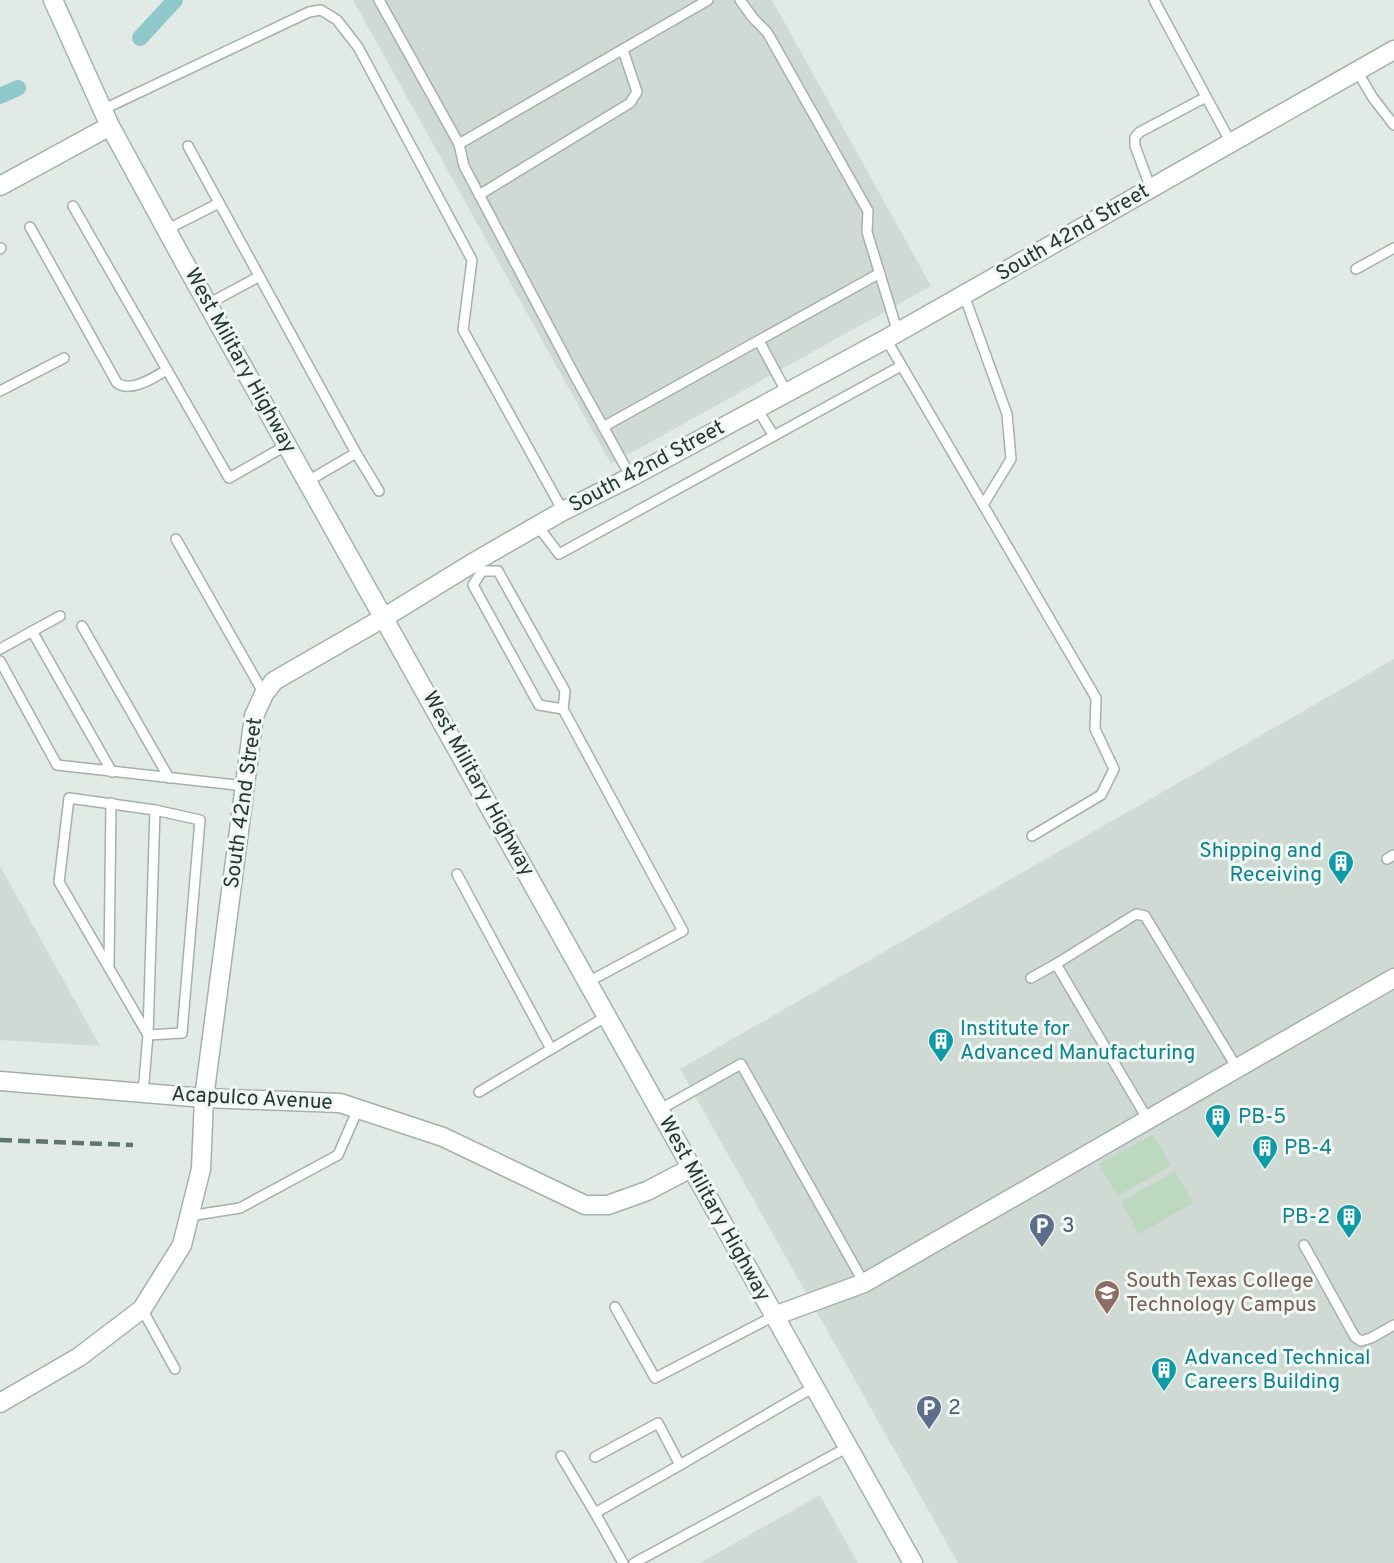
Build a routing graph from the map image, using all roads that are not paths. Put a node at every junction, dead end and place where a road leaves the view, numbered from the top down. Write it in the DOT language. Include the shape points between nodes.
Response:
graph roads {
  1 [pos="53,0"];
  2 [pos="379,0"];
  3 [pos="708,0"];
  4 [pos="740,0"];
  5 [pos="1154,0"];
  6 [pos="623,50"];
  7 [pos="1394,50"];
  8 [pos="1357,71"];
  9 [pos="1206,97"];
  10 [pos="106,118"];
  11 [pos="1394,125"];
  12 [pos="1231,143"];
  13 [pos="459,144"];
  14 [pos="188,146"];
  15 [pos="0,186"];
  16 [pos="1151,189"];
  17 [pos="479,195"];
  18 [pos="219,203"];
  19 [pos="74,206"];
  20 [pos="30,226"];
  21 [pos="166,230"];
  22 [pos="1394,248"];
  23 [pos="1356,269"];
  24 [pos="880,273"];
  25 [pos="258,277"];
  26 [pos="964,295"];
  27 [pos="208,304"];
  28 [pos="892,336"];
  29 [pos="759,341"];
  30 [pos="64,357"];
  31 [pos="902,366"];
  32 [pos="167,370"];
  33 [pos="0,391"];
  34 [pos="787,393"];
  35 [pos="757,409"];
  36 [pos="603,427"];
  37 [pos="774,436"];
  38 [pos="287,445"];
  39 [pos="356,453"];
  40 [pos="632,477"];
  41 [pos="308,481"];
  42 [pos="379,491"];
  43 [pos="983,505"];
  44 [pos="563,511"];
  45 [pos="537,525"];
  46 [pos="176,539"];
  47 [pos="479,566"];
  48 [pos="60,616"];
  49 [pos="385,617"];
  50 [pos="82,626"];
  51 [pos="32,631"];
  52 [pos="0,649"];
  53 [pos="0,661"];
  54 [pos="264,694"];
  55 [pos="563,710"];
  56 [pos="112,772"];
  57 [pos="169,778"];
  58 [pos="245,786"];
  59 [pos="111,803"];
  60 [pos="155,810"];
  61 [pos="1032,836"];
  62 [pos="457,874"];
  63 [pos="1056,964"];
  64 [pos="109,968"];
  65 [pos="1031,978"];
  66 [pos="1394,978"];
  67 [pos="588,982"];
  68 [pos="607,1016"];
  69 [pos="148,1035"];
  70 [pos="551,1049"];
  71 [pos="1237,1068"];
  72 [pos="0,1081"];
  73 [pos="478,1092"];
  74 [pos="142,1093"];
  75 [pos="204,1098"];
  76 [pos="358,1109"];
  77 [pos="659,1110"];
  78 [pos="1148,1120"];
  79 [pos="691,1168"];
  80 [pos="189,1216"];
  81 [pos="1304,1245"];
  82 [pos="864,1283"];
  83 [pos="615,1307"];
  84 [pos="142,1308"];
  85 [pos="774,1316"];
  86 [pos="1394,1325"];
  87 [pos="174,1369"];
  88 [pos="814,1387"];
  89 [pos="0,1403"];
  90 [pos="848,1447"];
  91 [pos="561,1456"];
  92 [pos="595,1457"];
  93 [pos="680,1465"];
  94 [pos="595,1513"];
  95 [pos="623,1563"];
  96 [pos="634,1563"];
  97 [pos="913,1563"];
  1 -- 10 [label="street, West Military Highway"];
  2 -- 13 [label="lane"];
  3 -- 6 [label="lane"];
  4 -- 24 [label="lane" via="767,32 868,211 867,232"];
  5 -- 9 [label="lane"];
  6 -- 13 [label="lane"];
  6 -- 17 [label="lane" via="637,92 630,104"];
  7 -- 8 [label="street, South 42nd Street"];
  8 -- 11 [label="lane"];
  8 -- 12 [label="street, South 42nd Street"];
  9 -- 12 [label="lane"];
  9 -- 16 [label="lane" via="1135,137"];
  10 -- 15 [label="street"];
  10 -- 21 [label="street, West Military Highway"];
  10 -- 44 [label="lane" via="309,12 321,10 337,20 358,47 472,260 463,330"];
  12 -- 16 [label="street, South 42nd Street"];
  13 -- 17 [label="lane" via="464,166"];
  14 -- 18 [label="lane"];
  16 -- 26 [label="street, South 42nd Street"];
  17 -- 36 [label="lane"];
  18 -- 21 [label="lane"];
  18 -- 25 [label="lane"];
  19 -- 32 [label="lane"];
  20 -- 32 [label="lane" via="117,383 122,387 142,383"];
  21 -- 27 [label="street, West Military Highway"];
  22 -- 23 [label="lane"];
  24 -- 28 [label="lane"];
  24 -- 29 [label="lane"];
  25 -- 27 [label="lane"];
  25 -- 39 [label="lane"];
  26 -- 28 [label="street, South 42nd Street"];
  26 -- 43 [label="lane" via="1007,414 1011,459"];
  27 -- 38 [label="street, West Military Highway"];
  28 -- 31 [label="lane"];
  28 -- 34 [label="street, South 42nd Street"];
  29 -- 34 [label="lane"];
  29 -- 36 [label="lane"];
  30 -- 33 [label="lane"];
  31 -- 37 [label="lane"];
  31 -- 43 [label="lane"];
  32 -- 38 [label="lane" via="229,478"];
  34 -- 35 [label="street, South 42nd Street"];
  35 -- 37 [label="lane"];
  35 -- 40 [label="street, South 42nd Street"];
  36 -- 40 [label="lane"];
  37 -- 45 [label="lane" via="559,554"];
  38 -- 41 [label="street, West Military Highway"];
  39 -- 41 [label="lane"];
  39 -- 42 [label="lane"];
  40 -- 44 [label="street, South 42nd Street"];
  41 -- 49 [label="street, West Military Highway"];
  43 -- 61 [label="lane" via="1096,698 1095,729 1114,769 1101,795"];
  44 -- 45 [label="street, South 42nd Street"];
  45 -- 47 [label="street, South 42nd Street"];
  46 -- 54 [label="lane"];
  47 -- 49 [label="street, South 42nd Street"];
  47 -- 55 [label="lane" via="498,571 565,691"];
  47 -- 55 [label="lane" via="472,585 539,705"];
  48 -- 51 [label="lane"];
  49 -- 54 [label="street, South 42nd Street" via="274,681"];
  49 -- 67 [label="street, West Military Highway"];
  50 -- 57 [label="lane"];
  51 -- 52 [label="lane"];
  51 -- 56 [label="lane"];
  53 -- 56 [label="lane" via="57,765"];
  54 -- 58 [label="street, South 42nd Street" via="254,716"];
  55 -- 67 [label="lane" via="683,931"];
  56 -- 57 [label="lane"];
  57 -- 58 [label="lane"];
  58 -- 75 [label="street, South 42nd Street"];
  59 -- 60 [label="lane"];
  59 -- 64 [label="lane"];
  59 -- 64 [label="lane" via="69,798 59,882"];
  60 -- 69 [label="lane"];
  60 -- 69 [label="lane" via="200,820 182,1033"];
  62 -- 70 [label="lane"];
  63 -- 65 [label="lane"];
  63 -- 71 [label="lane" via="1136,914 1144,916"];
  63 -- 78 [label="lane"];
  64 -- 69 [label="lane"];
  66 -- 71 [label="street"];
  67 -- 68 [label="street, West Military Highway"];
  68 -- 70 [label="lane"];
  68 -- 77 [label="street, West Military Highway"];
  69 -- 74 [label="lane"];
  70 -- 73 [label="lane"];
  71 -- 78 [label="street"];
  72 -- 74 [label="street, Acapulco Avenue"];
  74 -- 75 [label="street, Acapulco Avenue"];
  75 -- 76 [label="street, Acapulco Avenue" via="340,1103"];
  75 -- 80 [label="street, South 42nd Street" via="201,1169"];
  76 -- 79 [label="street, Acapulco Avenue" via="443,1137 585,1205 608,1205 647,1191"];
  76 -- 80 [label="lane" via="338,1155 240,1208"];
  77 -- 79 [label="street, West Military Highway"];
  77 -- 82 [label="lane" via="741,1064"];
  78 -- 82 [label="street"];
  79 -- 85 [label="street, West Military Highway"];
  80 -- 84 [label="street, South 42nd Street" via="182,1245"];
  81 -- 86 [label="lane" via="1355,1337 1361,1341 1371,1338"];
  82 -- 85 [label="street"];
  83 -- 85 [label="lane" via="656,1378"];
  84 -- 87 [label="lane"];
  84 -- 89 [label="street, South 42nd Street" via="79,1357"];
  85 -- 88 [label="street, West Military Highway"];
  88 -- 90 [label="street, West Military Highway"];
  88 -- 93 [label="lane"];
  90 -- 96 [label="lane"];
  90 -- 97 [label="street, West Military Highway"];
  91 -- 94 [label="lane"];
  92 -- 93 [label="lane" via="658,1423"];
  93 -- 94 [label="lane"];
  94 -- 95 [label="lane"];
}
